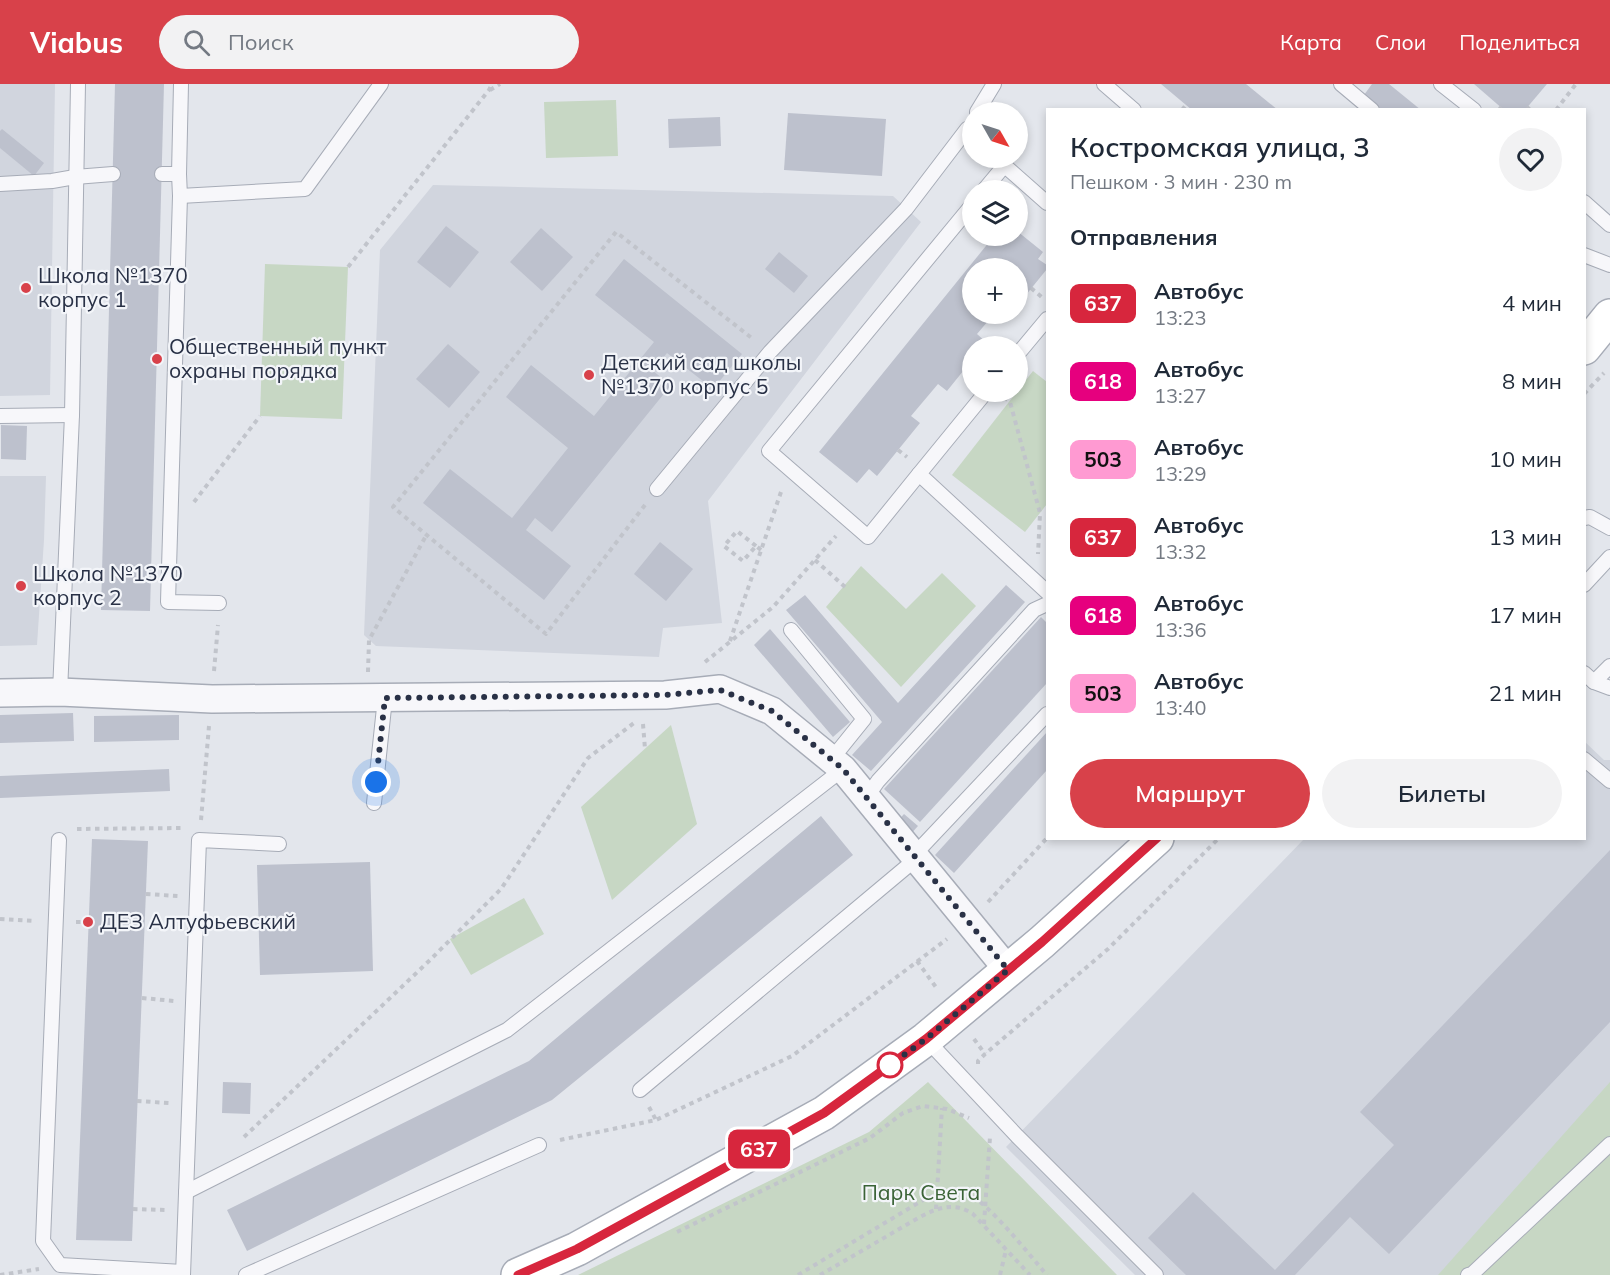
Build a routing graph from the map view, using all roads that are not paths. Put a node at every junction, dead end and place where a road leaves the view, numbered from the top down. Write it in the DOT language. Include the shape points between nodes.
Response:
graph roads {
  1 [pos="78,84"];
  2 [pos="181,84"];
  3 [pos="381,84"];
  4 [pos="994,84"];
  5 [pos="1104,84"];
  6 [pos="1341,84"];
  7 [pos="1441,84"];
  8 [pos="983,102"];
  9 [pos="1132,108"];
  10 [pos="1370,108"];
  11 [pos="1471,108"];
  12 [pos="962,138"];
  13 [pos="1007,168"];
  14 [pos="112,174"];
  15 [pos="162,174"];
  16 [pos="179,174"];
  17 [pos="75,177"];
  18 [pos="0,184"];
  19 [pos="180,196"];
  20 [pos="1046,202"];
  21 [pos="1586,204"];
  22 [pos="962,217"];
  23 [pos="1610,225"];
  24 [pos="1586,256"];
  25 [pos="1610,265"];
  26 [pos="1610,316"];
  27 [pos="1046,320"];
  28 [pos="1028,342"];
  29 [pos="1586,346"];
  30 [pos="978,402"];
  31 [pos="72,415"];
  32 [pos="0,416"];
  33 [pos="918,474"];
  34 [pos="657,489"];
  35 [pos="1586,518"];
  36 [pos="1610,528"];
  37 [pos="1610,557"];
  38 [pos="1586,583"];
  39 [pos="1043,589"];
  40 [pos="219,603"];
  41 [pos="1046,604"];
  42 [pos="791,630"];
  43 [pos="1610,666"];
  44 [pos="1589,677"];
  45 [pos="376,688"];
  46 [pos="1610,688"];
  47 [pos="60,692"];
  48 [pos="0,693"];
  49 [pos="1046,715"];
  50 [pos="1586,761"];
  51 [pos="837,765"];
  52 [pos="1610,781"];
  53 [pos="866,798"];
  54 [pos="374,803"];
  55 [pos="59,840"];
  56 [pos="1155,840"];
  57 [pos="279,843"];
  58 [pos="914,858"];
  59 [pos="1008,970"];
  60 [pos="926,1039"];
  61 [pos="640,1090"];
  62 [pos="1610,1144"];
  63 [pos="538,1145"];
  64 [pos="186,1192"];
  65 [pos="183,1273"];
  66 [pos="246,1275"];
  67 [pos="518,1275"];
  68 [pos="1156,1275"];
  69 [pos="1468,1275"];
  1 -- 17 [label="lane"];
  2 -- 16 [label="lane"];
  3 -- 19 [label="lane" via="305,189"];
  4 -- 8 [label="lane"];
  5 -- 9 [label="lane"];
  6 -- 10 [label="lane"];
  7 -- 11 [label="lane"];
  12 -- 34 [label="lane" via="906,209 770,352"];
  13 -- 20 [label="lane"];
  14 -- 17 [label="lane"];
  15 -- 16 [label="lane"];
  16 -- 19 [label="lane"];
  17 -- 18 [label="lane"];
  17 -- 31 [label="lane"];
  19 -- 40 [label="lane" via="168,602"];
  21 -- 23 [label="lane"];
  22 -- 33 [label="lane" via="769,451 868,537"];
  24 -- 25 [label="lane"];
  26 -- 29 [label="street"];
  27 -- 28 [label="lane"];
  30 -- 33 [label="lane"];
  31 -- 32 [label="lane"];
  31 -- 47 [label="lane"];
  33 -- 39 [label="lane"];
  35 -- 36 [label="lane"];
  37 -- 38 [label="lane"];
  41 -- 53 [label="lane" via="1034,610"];
  42 -- 51 [label="lane" via="864,719"];
  43 -- 44 [label="lane"];
  44 -- 46 [label="lane"];
  45 -- 47 [label="street" via="212,699"];
  45 -- 51 [label="street" via="665,695 720,690 772,711"];
  45 -- 54 [label="lane"];
  47 -- 48 [label="street"];
  49 -- 58 [label="lane"];
  50 -- 52 [label="lane"];
  51 -- 53 [label="street"];
  51 -- 64 [label="lane" via="507,1030"];
  53 -- 58 [label="street"];
  55 -- 65 [label="lane" via="43,1241 60,1265"];
  56 -- 59 [label="street"];
  57 -- 64 [label="lane" via="199,840"];
  58 -- 59 [label="street"];
  58 -- 61 [label="lane"];
  59 -- 60 [label="street"];
  60 -- 67 [label="street" via="824,1113 577,1249"];
  60 -- 68 [label="lane"];
  62 -- 69 [label="lane"];
  63 -- 66 [label="lane"];
  64 -- 65 [label="lane"];
}
